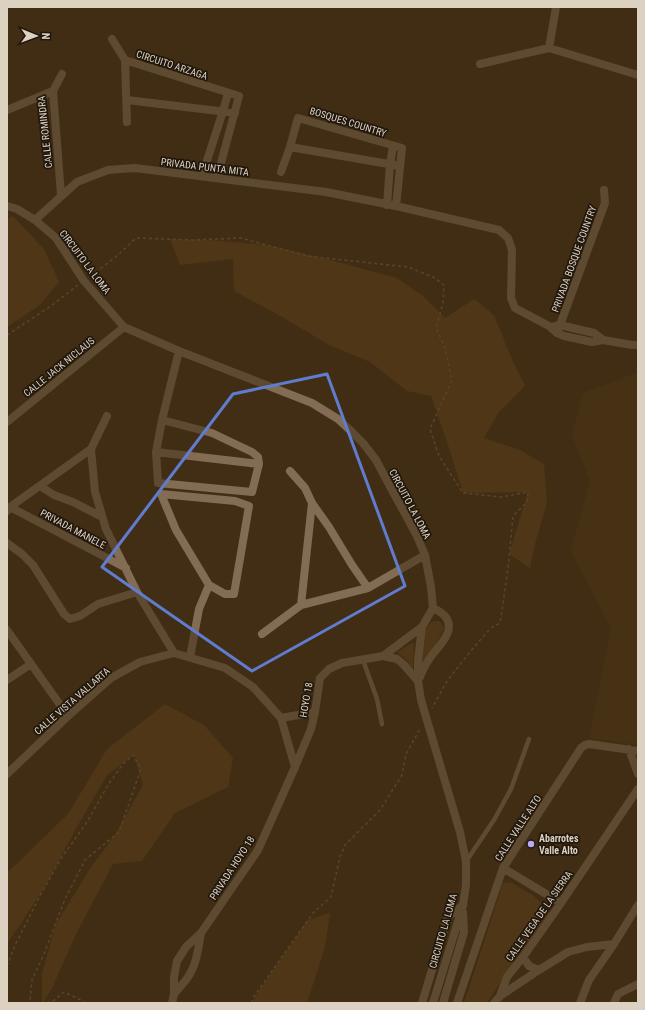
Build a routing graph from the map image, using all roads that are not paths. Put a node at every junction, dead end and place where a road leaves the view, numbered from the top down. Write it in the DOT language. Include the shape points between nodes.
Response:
graph roads {
  1 [pos="556,7"];
  2 [pos="112,39"];
  3 [pos="549,48"];
  4 [pos="125,60"];
  5 [pos="480,64"];
  6 [pos="62,74"];
  7 [pos="638,75"];
  8 [pos="53,90"];
  9 [pos="228,93"];
  10 [pos="126,100"];
  11 [pos="7,110"];
  12 [pos="223,112"];
  13 [pos="235,113"];
  14 [pos="127,122"];
  15 [pos="393,146"];
  16 [pos="290,147"];
  17 [pos="390,164"];
  18 [pos="400,166"];
  19 [pos="281,172"];
  20 [pos="202,176"];
  21 [pos="217,178"];
  22 [pos="604,190"];
  23 [pos="61,195"];
  24 [pos="387,205"];
  25 [pos="7,206"];
  26 [pos="396,206"];
  27 [pos="35,220"];
  28 [pos="124,327"];
  29 [pos="558,329"];
  30 [pos="638,345"];
  31 [pos="179,351"];
  32 [pos="108,416"];
  33 [pos="162,420"];
  34 [pos="7,422"];
  35 [pos="91,449"];
  36 [pos="156,452"];
  37 [pos="258,464"];
  38 [pos="290,471"];
  39 [pos="40,486"];
  40 [pos="312,503"];
  41 [pos="9,509"];
  42 [pos="102,517"];
  43 [pos="7,543"];
  44 [pos="425,554"];
  45 [pos="126,568"];
  46 [pos="208,585"];
  47 [pos="368,588"];
  48 [pos="137,592"];
  49 [pos="301,605"];
  50 [pos="433,608"];
  51 [pos="422,627"];
  52 [pos="7,630"];
  53 [pos="262,634"];
  54 [pos="174,653"];
  55 [pos="383,656"];
  56 [pos="190,657"];
  57 [pos="362,660"];
  58 [pos="31,664"];
  59 [pos="7,680"];
  60 [pos="418,681"];
  61 [pos="315,712"];
  62 [pos="68,716"];
  63 [pos="281,718"];
  64 [pos="382,724"];
  65 [pos="529,739"];
  66 [pos="629,749"];
  67 [pos="638,751"];
  68 [pos="295,768"];
  69 [pos="7,774"];
  70 [pos="638,774"];
  71 [pos="638,789"];
  72 [pos="466,862"];
  73 [pos="503,868"];
  74 [pos="562,903"];
  75 [pos="463,905"];
  76 [pos="638,905"];
  77 [pos="200,933"];
  78 [pos="614,944"];
  79 [pos="523,957"];
  80 [pos="539,970"];
  81 [pos="638,984"];
  82 [pos="174,994"];
  83 [pos="500,996"];
  84 [pos="172,1003"];
  85 [pos="422,1003"];
  86 [pos="433,1003"];
  87 [pos="443,1003"];
  88 [pos="457,1003"];
  89 [pos="494,1003"];
  90 [pos="580,1003"];
  91 [pos="614,1003"];
  1 -- 3 [label="street"];
  2 -- 4 [label="street"];
  3 -- 5 [label="street"];
  3 -- 7 [label="street"];
  4 -- 9 [label="street, CIRCUITO ARZAGA"];
  4 -- 10 [label="street, CIRCUITO ARZAGA"];
  6 -- 8 [label="street"];
  8 -- 11 [label="street, CALLE ROMINDRA"];
  8 -- 23 [label="street, CALLE ROMINDRA"];
  9 -- 12 [label="street"];
  9 -- 13 [label="street, CIRCUITO ARZAGA" via="239,96"];
  10 -- 12 [label="street"];
  10 -- 14 [label="street, CIRCUITO ARZAGA"];
  12 -- 13 [label="street"];
  12 -- 20 [label="street"];
  13 -- 21 [label="street, CIRCUITO ARZAGA"];
  15 -- 16 [label="street, BOSQUES COUNTRY" via="298,118"];
  15 -- 17 [label="street"];
  15 -- 18 [label="street, BOSQUES COUNTRY" via="402,148"];
  16 -- 17 [label="street"];
  16 -- 19 [label="street, BOSQUES COUNTRY"];
  17 -- 18 [label="street"];
  17 -- 24 [label="street"];
  18 -- 26 [label="street"];
  20 -- 21 [label="street, PRIVADA PUNTA MITA"];
  20 -- 23 [label="street, PRIVADA PUNTA MITA" via="135,168 108,170 77,182"];
  21 -- 24 [label="street, PRIVADA PUNTA MITA" via="326,192"];
  22 -- 29 [label="street, PRIVADA BOSQUE COUNTRY" via="606,203"];
  23 -- 27 [label="street, PRIVADA PUNTA MITA"];
  24 -- 26 [label="street, PRIVADA PUNTA MITA"];
  25 -- 27 [label="street, CIRCUITO LA LOMA"];
  26 -- 29 [label="street, PRIVADA PUNTA MITA" via="499,230 508,238 512,250 511,298 515,308"];
  27 -- 28 [label="street, CIRCUITO LA LOMA" via="56,238 84,281"];
  28 -- 31 [label="street, CIRCUITO LA LOMA"];
  28 -- 34 [label="street, CALLE JACK NICLAUS"];
  29 -- 30 [label="street, PRIVADA PUNTA MITA" via="594,332 603,340"];
  31 -- 33 [label="street"];
  31 -- 44 [label="street, CIRCUITO LA LOMA" via="312,403 338,419 363,443 376,460"];
  32 -- 35 [label="street, PRIVADA MANELE"];
  33 -- 36 [label="street"];
  33 -- 37 [label="street" via="212,433 252,452 258,457"];
  35 -- 39 [label="street, PRIVADA MANELE"];
  35 -- 42 [label="street, PRIVADA MANELE" via="95,492"];
  36 -- 37 [label="street"];
  36 -- 37 [label="street" via="158,483 252,492"];
  38 -- 40 [label="street" via="305,488"];
  39 -- 41 [label="street, PRIVADA MANELE"];
  39 -- 42 [label="street, PRIVADA MANELE"];
  40 -- 47 [label="street"];
  40 -- 49 [label="street"];
  41 -- 45 [label="street, PRIVADA MANELE"];
  42 -- 45 [label="street, PRIVADA MANELE"];
  43 -- 48 [label="street" via="32,565 64,614 70,619 80,616 98,604"];
  44 -- 47 [label="street"];
  44 -- 50 [label="street, CIRCUITO LA LOMA" via="432,587"];
  45 -- 48 [label="street, PRIVADA MANELE"];
  46 -- 46 [label="street" via="176,530 161,494 235,501 249,506 234,594 225,594"];
  46 -- 56 [label="street" via="199,609"];
  47 -- 49 [label="street"];
  48 -- 54 [label="street, PRIVADA MANELE"];
  49 -- 53 [label="street"];
  50 -- 51 [label="street, CIRCUITO LA LOMA"];
  50 -- 60 [label="street" via="443,614 449,625 444,641 423,668"];
  51 -- 55 [label="street, HOYO 18"];
  51 -- 60 [label="street, CIRCUITO LA LOMA"];
  52 -- 58 [label="street"];
  54 -- 56 [label="street, CALLE VISTA VALLARTA"];
  54 -- 62 [label="street, CALLE VISTA VALLARTA" via="140,662 111,678"];
  55 -- 57 [label="street, HOYO 18"];
  55 -- 60 [label="street" via="397,659"];
  56 -- 63 [label="street, CALLE VISTA VALLARTA" via="225,668 253,687"];
  57 -- 61 [label="street, HOYO 18" via="342,663 329,669 320,678"];
  57 -- 64 [label="lane" via="377,699"];
  58 -- 59 [label="street"];
  58 -- 62 [label="street"];
  60 -- 72 [label="street, CIRCUITO LA LOMA"];
  61 -- 63 [label="street"];
  61 -- 68 [label="street, HOYO 18"];
  62 -- 69 [label="street, CALLE VISTA VALLARTA"];
  63 -- 68 [label="street, CALLE VISTA VALLARTA"];
  65 -- 72 [label="lane" via="511,789"];
  66 -- 67 [label="street, CALLE VALLE ALTO"];
  66 -- 70 [label="street"];
  66 -- 73 [label="street, CALLE VALLE ALTO" via="589,744 581,748"];
  68 -- 77 [label="street, PRIVADA HOYO 18" via="258,850"];
  71 -- 74 [label="street, CALLE VEGA DE LA SIERRA"];
  72 -- 75 [label="street, CIRCUITO LA LOMA"];
  73 -- 74 [label="street"];
  73 -- 88 [label="street, CALLE VALLE ALTO"];
  74 -- 79 [label="street, CALLE VEGA DE LA SIERRA"];
  75 -- 85 [label="street" via="448,917"];
  75 -- 86 [label="street, CIRCUITO LA LOMA"];
  75 -- 87 [label="street" via="464,932"];
  76 -- 78 [label="street"];
  77 -- 82 [label="street, PRIVADA HOYO 18" via="194,965"];
  77 -- 82 [label="street, PRIVADA HOYO 18" via="177,961"];
  78 -- 80 [label="street" via="568,952"];
  78 -- 90 [label="street" via="589,980"];
  79 -- 80 [label="street" via="529,966"];
  79 -- 83 [label="street, CALLE VEGA DE LA SIERRA" via="507,977"];
  80 -- 83 [label="street"];
  81 -- 91 [label="street" via="618,994"];
  82 -- 84 [label="street, PRIVADA HOYO 18"];
  83 -- 89 [label="street"];
}
